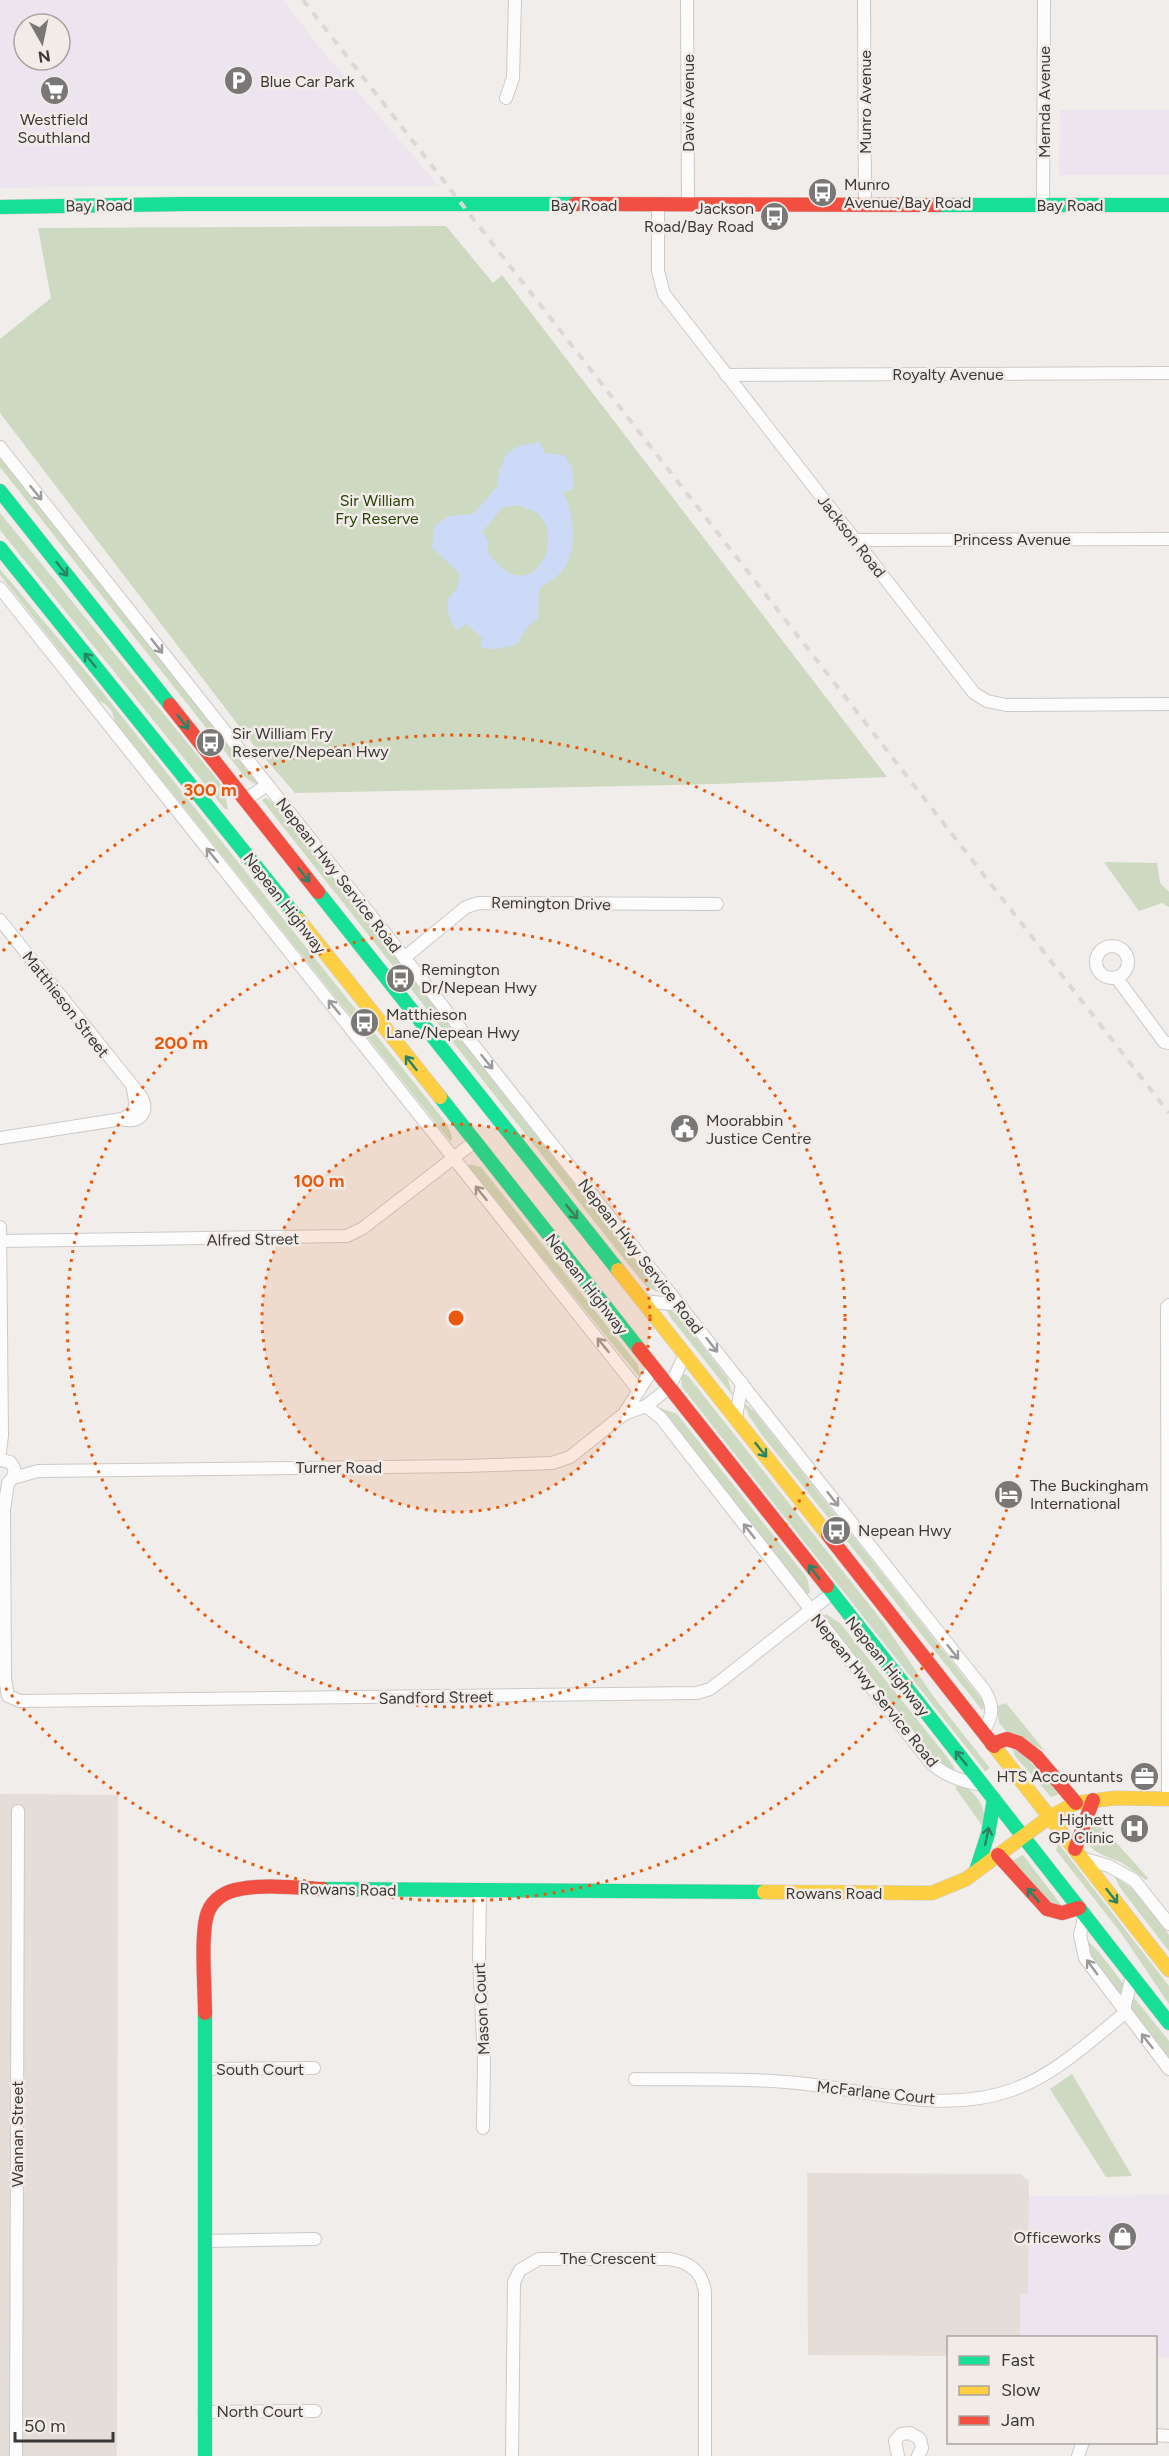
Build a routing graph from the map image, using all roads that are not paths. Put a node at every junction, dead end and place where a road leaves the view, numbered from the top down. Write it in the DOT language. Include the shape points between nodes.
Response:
graph roads {
  1 [pos="515,0"];
  2 [pos="687,0"];
  3 [pos="864,0"];
  4 [pos="1044,0"];
  5 [pos="506,98"];
  6 [pos="865,204"];
  7 [pos="658,205"];
  8 [pos="688,205"];
  9 [pos="1043,205"];
  10 [pos="1169,205"];
  11 [pos="0,207"];
  12 [pos="1169,374"];
  13 [pos="726,375"];
  14 [pos="0,447"];
  15 [pos="0,490"];
  16 [pos="1169,538"];
  17 [pos="855,540"];
  18 [pos="0,548"];
  19 [pos="0,588"];
  20 [pos="1169,704"];
  21 [pos="267,785"];
  22 [pos="233,810"];
  23 [pos="717,904"];
  24 [pos="0,920"];
  25 [pos="404,958"];
  26 [pos="1116,977"];
  27 [pos="1169,1043"];
  28 [pos="0,1138"];
  29 [pos="474,1142"];
  30 [pos="453,1158"];
  31 [pos="0,1227"];
  32 [pos="0,1241"];
  33 [pos="643,1301"];
  34 [pos="681,1305"];
  35 [pos="1168,1306"];
  36 [pos="686,1355"];
  37 [pos="653,1368"];
  38 [pos="742,1383"];
  39 [pos="669,1388"];
  40 [pos="639,1391"];
  41 [pos="646,1406"];
  42 [pos="624,1414"];
  43 [pos="735,1418"];
  44 [pos="5,1460"];
  45 [pos="38,1471"];
  46 [pos="7,1481"];
  47 [pos="0,1497"];
  48 [pos="4,1510"];
  49 [pos="831,1594"];
  50 [pos="811,1610"];
  51 [pos="988,1738"];
  52 [pos="996,1775"];
  53 [pos="994,1799"];
  54 [pos="1168,1799"];
  55 [pos="1093,1800"];
  56 [pos="1076,1803"];
  57 [pos="18,1811"];
  58 [pos="1050,1817"];
  59 [pos="1024,1836"];
  60 [pos="1078,1853"];
  61 [pos="998,1855"];
  62 [pos="976,1871"];
  63 [pos="480,1890"];
  64 [pos="1082,1911"];
  65 [pos="1169,1924"];
  66 [pos="1169,1970"];
  67 [pos="1132,1976"];
  68 [pos="1125,2013"];
  69 [pos="1169,2023"];
  70 [pos="314,2068"];
  71 [pos="205,2069"];
  72 [pos="1169,2069"];
  73 [pos="635,2079"];
  74 [pos="483,2128"];
  75 [pos="315,2239"];
  76 [pos="205,2241"];
  77 [pos="315,2411"];
  78 [pos="204,2412"];
  79 [pos="16,2456"];
  80 [pos="204,2456"];
  81 [pos="512,2456"];
  82 [pos="705,2456"];
  83 [pos="898,2456"];
  84 [pos="918,2456"];
  1 -- 5 [label="street" via="513,78"];
  2 -- 8 [label="street, Davie Avenue"];
  3 -- 6 [label="street, Munro Avenue"];
  4 -- 9 [label="street, Mernda Avenue"];
  6 -- 8 [label="main road, Bay Road"];
  6 -- 9 [label="main road, Bay Road"];
  7 -- 8 [label="main road, Bay Road"];
  7 -- 11 [label="main road, Bay Road"];
  7 -- 13 [label="street, Jackson Road" via="661,288"];
  9 -- 10 [label="main road, Bay Road"];
  12 -- 13 [label="street, Royalty Avenue"];
  13 -- 17 [label="street, Jackson Road"];
  14 -- 21 [label="street, Nepean Hwy Service Road, one-way"];
  15 -- 22 [label="main road, Nepean Highway, one-way"];
  16 -- 17 [label="street, Princess Avenue"];
  17 -- 20 [label="street, Jackson Road" via="981,698 1006,705"];
  22 -- 18 [label="main road, Nepean Highway, one-way"];
  30 -- 19 [label="street, one-way"];
  21 -- 22 [label="street, Nepean Hwy Service Road"];
  21 -- 25 [label="street, Nepean Hwy Service Road"];
  29 -- 22 [label="main road, Nepean Highway, one-way"];
  22 -- 33 [label="main road, Nepean Highway, one-way"];
  23 -- 25 [label="street, Remington Drive" via="479,903 466,907"];
  24 -- 28 [label="street, Matthieson Street" via="145,1103 145,1112 132,1121 122,1119"];
  25 -- 34 [label="street, Nepean Hwy Service Road, one-way"];
  26 -- 27 [label="street" via="1164,1042"];
  29 -- 30 [label="street, Alfred Street"];
  29 -- 37 [label="main road, Nepean Highway"];
  30 -- 32 [label="street, Alfred Street" via="363,1228 347,1236"];
  40 -- 30 [label="street, one-way"];
  31 -- 32 [label="street"];
  32 -- 44 [label="street"];
  33 -- 34 [label="street, Nepean Highway"];
  33 -- 36 [label="main road, Nepean Highway"];
  34 -- 38 [label="street, Nepean Hwy Service Road, one-way"];
  35 -- 54 [label="street"];
  36 -- 39 [label="street, Turner Road"];
  36 -- 43 [label="main road, Nepean Highway"];
  37 -- 39 [label="main road, Nepean Highway"];
  37 -- 40 [label="street, Turner Road"];
  38 -- 43 [label="street"];
  38 -- 51 [label="street, Nepean Hwy Service Road, one-way" via="985,1691 992,1706"];
  39 -- 41 [label="street, Turner Road"];
  49 -- 39 [label="main road, Nepean Highway, one-way"];
  40 -- 42 [label="street, Turner Road"];
  41 -- 42 [label="street, Turner Road"];
  50 -- 41 [label="street, Nepean Hwy Service Road, one-way" via="661,1418"];
  42 -- 45 [label="street, Turner Road" via="570,1457 541,1465"];
  43 -- 51 [label="main road, Nepean Highway, one-way"];
  44 -- 45 [label="street, Turner Road"];
  44 -- 46 [label="street" via="15,1472"];
  45 -- 46 [label="street, Turner Road"];
  46 -- 48 [label="street"];
  47 -- 48 [label="street"];
  48 -- 50 [label="street, Sandford Street" via="5,1679 8,1696 20,1701 697,1693 710,1689"];
  49 -- 50 [label="street, Sandford Street"];
  52 -- 49 [label="main road, Nepean Highway, one-way"];
  50 -- 52 [label="street, Nepean Hwy Service Road" via="929,1761 947,1775 967,1782"];
  51 -- 52 [label="main road, Nepean Highway"];
  51 -- 56 [label="main road" via="1009,1739 1029,1748"];
  52 -- 53 [label="main road, Nepean Highway"];
  52 -- 58 [label="main road, Nepean Highway"];
  53 -- 59 [label="main road, Nepean Highway"];
  62 -- 53 [label="main road, one-way"];
  54 -- 55 [label="main road, Rowans Road"];
  55 -- 56 [label="main road, Rowans Road"];
  55 -- 60 [label="main road"];
  56 -- 58 [label="main road, Rowans Road"];
  57 -- 79 [label="street, Wannan Street"];
  58 -- 59 [label="main road, Rowans Road"];
  58 -- 60 [label="main road, Nepean Highway"];
  59 -- 61 [label="main road, Rowans Road"];
  59 -- 64 [label="main road, Nepean Highway"];
  60 -- 65 [label="street" via="1134,1880"];
  60 -- 66 [label="main road, Nepean Highway, one-way"];
  61 -- 62 [label="main road, Rowans Road"];
  64 -- 61 [label="main road, one-way" via="1062,1913 1047,1909"];
  62 -- 63 [label="main road, Rowans Road" via="950,1888 932,1893"];
  63 -- 71 [label="main road, Rowans Road" via="242,1888 222,1895 210,1908 205,1922"];
  63 -- 74 [label="street, Mason Court"];
  64 -- 67 [label="main road, Nepean Highway"];
  68 -- 64 [label="street, one-way" via="1084,1958 1080,1935"];
  67 -- 68 [label="street"];
  67 -- 69 [label="main road, Nepean Highway"];
  72 -- 68 [label="street, one-way"];
  68 -- 73 [label="street, McFarlane Court" via="1042,2076 1011,2091 980,2098 908,2098 786,2082"];
  70 -- 71 [label="street, South Court"];
  71 -- 76 [label="main road, Rowans Road"];
  75 -- 76 [label="street"];
  76 -- 78 [label="main road, Rowans Road"];
  77 -- 78 [label="street, North Court"];
  78 -- 80 [label="main road, Rowans Road"];
  81 -- 82 [label="street, The Crescent" via="514,2282 525,2265 548,2258 669,2259 697,2270 705,2292"];
  83 -- 84 [label="street" via="895,2441 901,2434 910,2433 920,2439 922,2448"];
}
